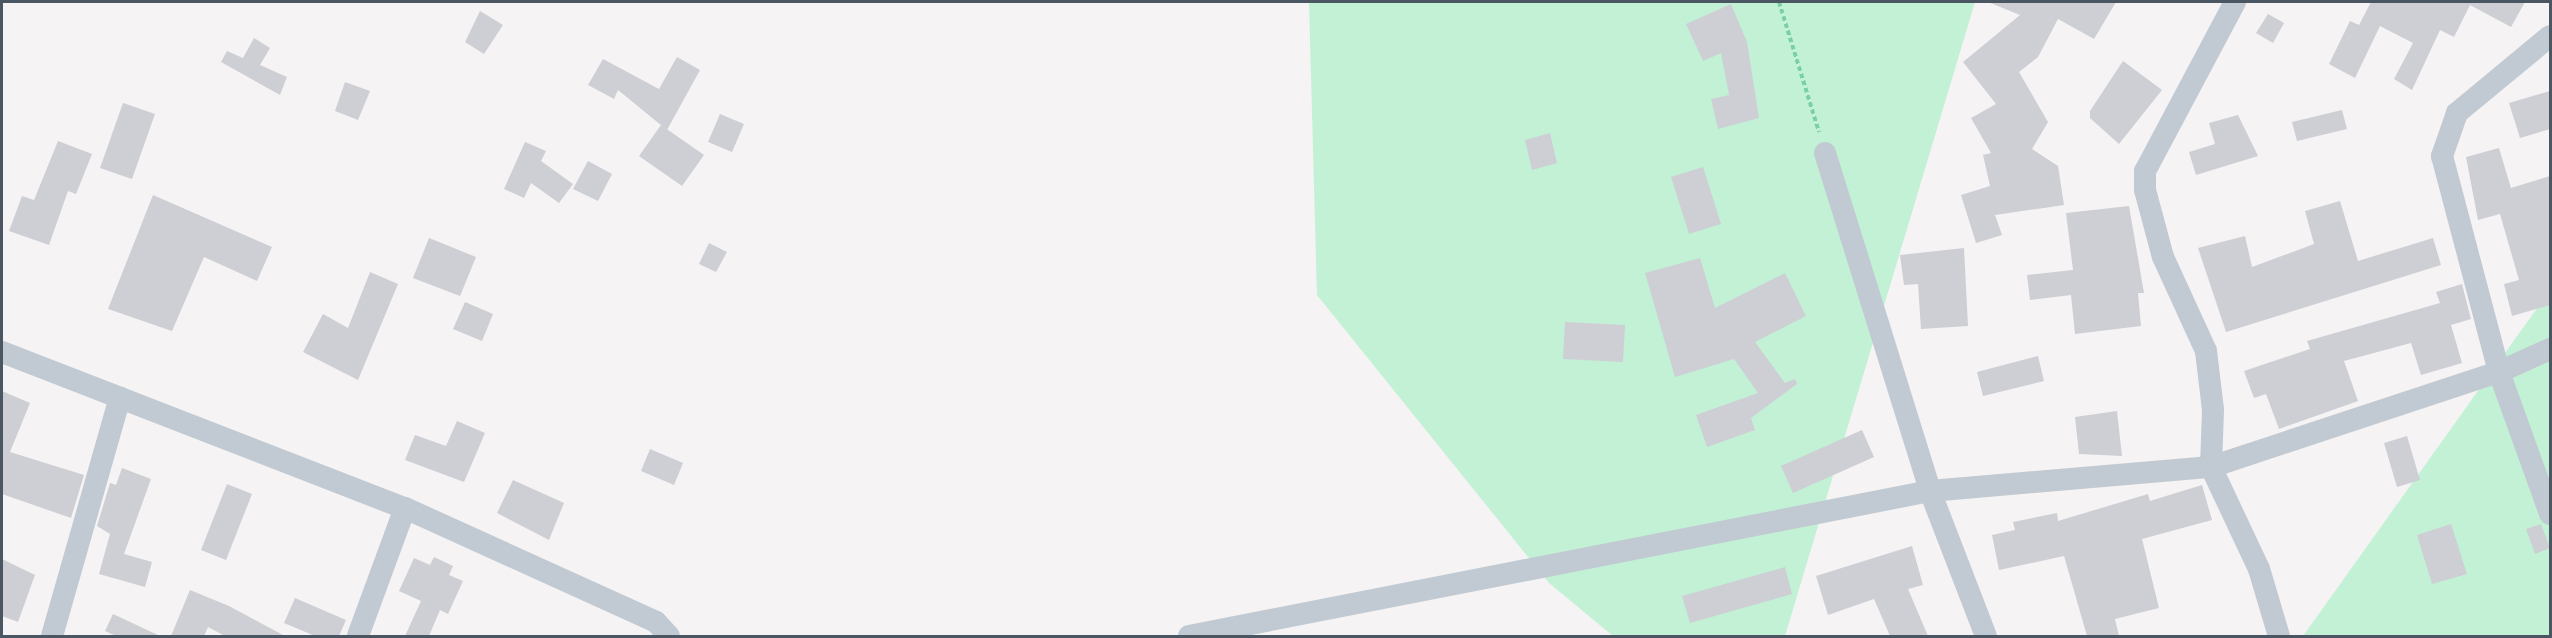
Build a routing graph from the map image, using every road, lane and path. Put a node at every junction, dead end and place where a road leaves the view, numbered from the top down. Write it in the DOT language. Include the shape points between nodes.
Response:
graph roads {
  1 [pos="1779,2"];
  2 [pos="2235,2"];
  3 [pos="2550,36"];
  4 [pos="1825,153"];
  5 [pos="2550,349"];
  6 [pos="2,352"];
  7 [pos="2499,372"];
  8 [pos="120,397"];
  9 [pos="2211,467"];
  10 [pos="1930,491"];
  11 [pos="405,508"];
  12 [pos="2550,514"];
  13 [pos="52,636"];
  14 [pos="358,636"];
  15 [pos="669,636"];
  16 [pos="1189,636"];
  17 [pos="1986,636"];
  18 [pos="2279,636"];
  1 -- 4 [label="path"];
  2 -- 9 [label="street" via="2145,171 2145,190 2163,257 2206,351 2213,410"];
  3 -- 7 [label="street" via="2457,113 2442,156"];
  4 -- 10 [label="street"];
  5 -- 7 [label="street"];
  6 -- 8 [label="street"];
  7 -- 9 [label="street"];
  7 -- 12 [label="street"];
  8 -- 11 [label="street"];
  8 -- 13 [label="street"];
  9 -- 10 [label="street"];
  9 -- 18 [label="street" via="2259,569"];
  10 -- 16 [label="street"];
  10 -- 17 [label="street"];
  11 -- 14 [label="street"];
  11 -- 15 [label="street" via="656,622"];
}
